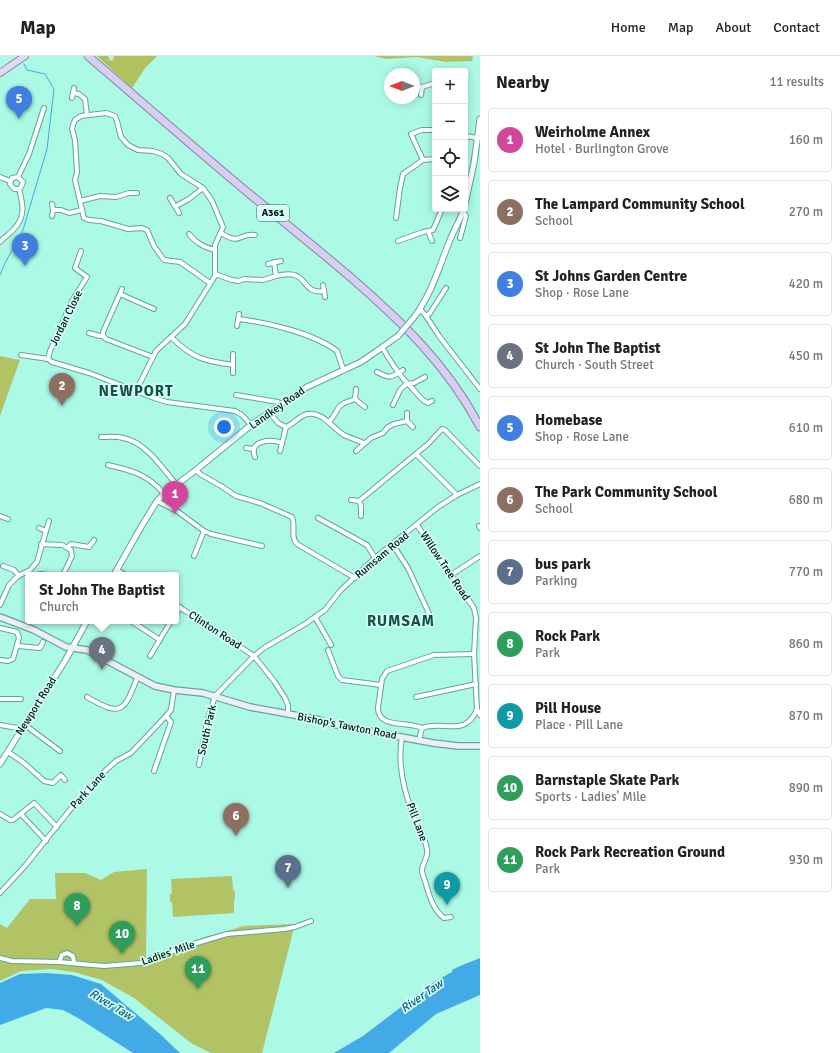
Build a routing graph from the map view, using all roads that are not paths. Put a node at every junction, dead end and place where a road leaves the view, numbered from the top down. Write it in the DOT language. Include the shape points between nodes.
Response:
graph roads {
  1 [pos="88,56"];
  2 [pos="24,57"];
  3 [pos="0,73"];
  4 [pos="432,84"];
  5 [pos="422,95"];
  6 [pos="72,98"];
  7 [pos="44,108"];
  8 [pos="87,114"];
  9 [pos="480,119"];
  10 [pos="432,130"];
  11 [pos="468,136"];
  12 [pos="478,138"];
  13 [pos="432,159"];
  14 [pos="422,160"];
  15 [pos="0,177"];
  16 [pos="18,177"];
  17 [pos="10,181"];
  18 [pos="204,188"];
  19 [pos="19,189"];
  20 [pos="137,193"];
  21 [pos="468,194"];
  22 [pos="170,198"];
  23 [pos="80,201"];
  24 [pos="52,204"];
  25 [pos="176,206"];
  26 [pos="53,210"];
  27 [pos="82,210"];
  28 [pos="441,212"];
  29 [pos="462,212"];
  30 [pos="464,212"];
  31 [pos="179,213"];
  32 [pos="52,216"];
  33 [pos="396,219"];
  34 [pos="428,231"];
  35 [pos="221,233"];
  36 [pos="189,234"];
  37 [pos="254,235"];
  38 [pos="460,238"];
  39 [pos="397,239"];
  40 [pos="432,241"];
  41 [pos="0,242"];
  42 [pos="215,250"];
  43 [pos="81,252"];
  44 [pos="280,261"];
  45 [pos="274,262"];
  46 [pos="268,264"];
  47 [pos="215,274"];
  48 [pos="276,276"];
  49 [pos="87,277"];
  50 [pos="92,280"];
  51 [pos="211,282"];
  52 [pos="323,286"];
  53 [pos="446,288"];
  54 [pos="324,291"];
  55 [pos="326,297"];
  56 [pos="154,309"];
  57 [pos="420,309"];
  58 [pos="239,314"];
  59 [pos="426,316"];
  60 [pos="239,319"];
  61 [pos="237,326"];
  62 [pos="89,332"];
  63 [pos="103,336"];
  64 [pos="171,337"];
  65 [pos="382,347"];
  66 [pos="233,354"];
  67 [pos="21,355"];
  68 [pos="153,357"];
  69 [pos="48,359"];
  70 [pos="233,365"];
  71 [pos="344,369"];
  72 [pos="403,370"];
  73 [pos="377,372"];
  74 [pos="233,373"];
  75 [pos="398,373"];
  76 [pos="425,377"];
  77 [pos="406,384"];
  78 [pos="356,389"];
  79 [pos="480,390"];
  80 [pos="136,391"];
  81 [pos="236,395"];
  82 [pos="355,399"];
  83 [pos="432,401"];
  84 [pos="281,405"];
  85 [pos="393,405"];
  86 [pos="366,407"];
  87 [pos="270,412"];
  88 [pos="407,413"];
  89 [pos="407,421"];
  90 [pos="329,422"];
  91 [pos="251,425"];
  92 [pos="286,427"];
  93 [pos="413,427"];
  94 [pos="480,427"];
  95 [pos="101,437"];
  96 [pos="282,443"];
  97 [pos="364,444"];
  98 [pos="246,448"];
  99 [pos="254,449"];
  100 [pos="280,451"];
  101 [pos="356,451"];
  102 [pos="416,454"];
  103 [pos="255,457"];
  104 [pos="108,465"];
  105 [pos="480,466"];
  106 [pos="196,470"];
  107 [pos="382,483"];
  108 [pos="176,484"];
  109 [pos="480,484"];
  110 [pos="386,488"];
  111 [pos="164,494"];
  112 [pos="456,495"];
  113 [pos="351,500"];
  114 [pos="157,501"];
  115 [pos="359,501"];
  116 [pos="0,516"];
  117 [pos="361,516"];
  118 [pos="318,518"];
  119 [pos="8,519"];
  120 [pos="49,521"];
  121 [pos="417,525"];
  122 [pos="40,528"];
  123 [pos="204,531"];
  124 [pos="46,532"];
  125 [pos="94,540"];
  126 [pos="41,544"];
  127 [pos="392,545"];
  128 [pos="262,546"];
  129 [pos="68,547"];
  130 [pos="194,556"];
  131 [pos="480,556"];
  132 [pos="375,558"];
  133 [pos="4,566"];
  134 [pos="30,570"];
  135 [pos="26,572"];
  136 [pos="32,572"];
  137 [pos="64,572"];
  138 [pos="115,572"];
  139 [pos="25,573"];
  140 [pos="451,575"];
  141 [pos="19,576"];
  142 [pos="355,578"];
  143 [pos="0,605"];
  144 [pos="179,607"];
  145 [pos="0,617"];
  146 [pos="315,617"];
  147 [pos="431,618"];
  148 [pos="85,624"];
  149 [pos="136,624"];
  150 [pos="170,624"];
  151 [pos="0,628"];
  152 [pos="160,640"];
  153 [pos="43,642"];
  154 [pos="331,645"];
  155 [pos="18,646"];
  156 [pos="72,648"];
  157 [pos="328,650"];
  158 [pos="474,654"];
  159 [pos="150,656"];
  160 [pos="254,656"];
  161 [pos="0,660"];
  162 [pos="138,676"];
  163 [pos="476,684"];
  164 [pos="381,685"];
  165 [pos="174,690"];
  166 [pos="215,696"];
  167 [pos="87,697"];
  168 [pos="416,697"];
  169 [pos="0,699"];
  170 [pos="21,699"];
  171 [pos="477,708"];
  172 [pos="288,714"];
  173 [pos="480,715"];
  174 [pos="166,716"];
  175 [pos="0,725"];
  176 [pos="24,727"];
  177 [pos="422,728"];
  178 [pos="402,737"];
  179 [pos="419,740"];
  180 [pos="480,746"];
  181 [pos="60,751"];
  182 [pos="5,754"];
  183 [pos="0,764"];
  184 [pos="199,765"];
  185 [pos="154,771"];
  186 [pos="65,780"];
  187 [pos="0,814"];
  188 [pos="21,814"];
  189 [pos="57,827"];
  190 [pos="46,841"];
  191 [pos="0,893"];
  192 [pos="451,917"];
  193 [pos="311,921"];
  194 [pos="0,958"];
  195 [pos="59,962"];
  196 [pos="74,963"];
  1 -- 94 [label="highway, A361" via="401,322 425,347 460,392"];
  2 -- 3 [label="main road"];
  4 -- 5 [label="street" via="420,87"];
  6 -- 8 [label="street" via="74,91 85,99"];
  7 -- 16 [label="street" via="29,154"];
  8 -- 18 [label="street" via="106,113 115,116 121,137 128,145 138,150 158,152 168,158 181,174"];
  8 -- 23 [label="street" via="78,117 72,129 78,172 75,180"];
  9 -- 12 [label="street"];
  10 -- 14 [label="street" via="411,134"];
  11 -- 12 [label="street"];
  12 -- 21 [label="street"];
  13 -- 14 [label="street"];
  14 -- 33 [label="street" via="402,176"];
  15 -- 17 [label="street"];
  16 -- 17 [label="street"];
  16 -- 19 [label="street" via="23,182"];
  17 -- 19 [label="street" via="12,188"];
  18 -- 25 [label="street"];
  18 -- 35 [label="street" via="221,220"];
  19 -- 41 [label="street" via="23,204 21,218 15,228"];
  20 -- 23 [label="street" via="129,191 116,197 100,196"];
  22 -- 25 [label="street"];
  23 -- 27 [label="street"];
  24 -- 26 [label="street"];
  25 -- 31 [label="street"];
  26 -- 27 [label="street" via="69,213"];
  26 -- 32 [label="street"];
  27 -- 51 [label="street" via="86,220 101,221 128,229 147,230 164,260 180,262"];
  28 -- 34 [label="street" via="434,229"];
  29 -- 57 [label="street" via="436,278"];
  30 -- 38 [label="street" via="466,216"];
  34 -- 39 [label="street"];
  34 -- 40 [label="street"];
  35 -- 37 [label="street" via="232,240 237,240 247,232"];
  35 -- 42 [label="street"];
  36 -- 42 [label="street" via="195,242"];
  42 -- 47 [label="street"];
  43 -- 49 [label="street, Jordan Close" via="75,268"];
  44 -- 45 [label="street"];
  45 -- 46 [label="street"];
  45 -- 48 [label="street"];
  47 -- 48 [label="street" via="238,281 263,280"];
  47 -- 51 [label="street"];
  48 -- 54 [label="street" via="298,275 312,290"];
  49 -- 50 [label="street, Jordan Close"];
  49 -- 69 [label="street, Jordan Close" via="72,301"];
  51 -- 64 [label="street" via="185,324"];
  52 -- 54 [label="street"];
  53 -- 59 [label="street"];
  54 -- 55 [label="street"];
  56 -- 63 [label="street" via="121,291"];
  57 -- 59 [label="street"];
  57 -- 65 [label="street, Landkey Road, bridge" via="398,336"];
  58 -- 60 [label="street"];
  59 -- 79 [label="street"];
  60 -- 61 [label="street"];
  60 -- 71 [label="street" via="262,322 317,339 337,351"];
  62 -- 63 [label="street"];
  63 -- 68 [label="street"];
  64 -- 68 [label="street"];
  64 -- 70 [label="street" via="202,360"];
  65 -- 71 [label="street, Landkey Road"];
  65 -- 75 [label="street"];
  66 -- 70 [label="street"];
  67 -- 69 [label="street"];
  68 -- 80 [label="street"];
  69 -- 80 [label="street"];
  70 -- 74 [label="street"];
  71 -- 84 [label="street, Landkey Road" via="308,387"];
  72 -- 75 [label="street"];
  73 -- 75 [label="street" via="387,377"];
  75 -- 77 [label="street"];
  76 -- 77 [label="street"];
  77 -- 83 [label="street" via="413,388 421,399 428,403"];
  77 -- 85 [label="street"];
  78 -- 82 [label="street"];
  80 -- 91 [label="street" via="175,403 235,411"];
  81 -- 84 [label="street" via="278,402"];
  82 -- 86 [label="street"];
  82 -- 90 [label="street" via="339,406 334,418"];
  84 -- 87 [label="street, Landkey Road"];
  87 -- 91 [label="street, Landkey Road"];
  87 -- 92 [label="street" via="278,423"];
  88 -- 89 [label="street"];
  89 -- 93 [label="street"];
  89 -- 97 [label="street" via="388,427 383,433 370,438"];
  90 -- 92 [label="street" via="316,414 308,414"];
  90 -- 97 [label="street" via="344,436"];
  91 -- 106 [label="street, Landkey Road"];
  92 -- 96 [label="street"];
  95 -- 108 [label="street" via="132,441 146,451"];
  96 -- 99 [label="street" via="267,440 260,442"];
  96 -- 100 [label="street"];
  97 -- 101 [label="street"];
  98 -- 99 [label="street"];
  99 -- 103 [label="street"];
  102 -- 105 [label="street" via="444,429"];
  102 -- 107 [label="street"];
  102 -- 112 [label="street"];
  104 -- 111 [label="street" via="149,479"];
  106 -- 108 [label="street, Landkey Road"];
  106 -- 142 [label="street" via="236,496 292,517 293,536 297,544"];
  107 -- 110 [label="street"];
  107 -- 115 [label="street"];
  108 -- 111 [label="street, Landkey Road"];
  109 -- 112 [label="street, Rumsam Road"];
  111 -- 114 [label="street, Landkey Road"];
  112 -- 121 [label="street, Rumsam Road"];
  113 -- 115 [label="street"];
  114 -- 123 [label="street" via="186,516"];
  114 -- 138 [label="street, Landkey Road"];
  115 -- 117 [label="street"];
  116 -- 119 [label="street"];
  118 -- 132 [label="street" via="324,524 367,545"];
  120 -- 124 [label="street"];
  121 -- 127 [label="street, Rumsam Road"];
  121 -- 140 [label="street, Willow Tree Road"];
  122 -- 124 [label="street"];
  123 -- 128 [label="street" via="219,537"];
  123 -- 130 [label="street"];
  124 -- 126 [label="street"];
  125 -- 129 [label="street" via="89,547 71,544"];
  126 -- 129 [label="street"];
  126 -- 134 [label="street" via="37,562"];
  127 -- 132 [label="street, Rumsam Road"];
  127 -- 147 [label="street" via="408,568"];
  129 -- 137 [label="street" via="72,556"];
  131 -- 140 [label="street"];
  132 -- 142 [label="street, Rumsam Road"];
  133 -- 141 [label="street" via="14,570"];
  134 -- 135 [label="street"];
  134 -- 136 [label="street"];
  139 -- 141 [label="street"];
  140 -- 158 [label="street, Willow Tree Road" via="474,608"];
  141 -- 143 [label="street" via="9,585"];
  142 -- 146 [label="street, Rumsam Road"];
  144 -- 160 [label="street, Clinton Road"];
  145 -- 156 [label="main road, Bishop's Tawton Road"];
  146 -- 154 [label="street"];
  146 -- 160 [label="street, Rumsam Road"];
  148 -- 156 [label="street"];
  149 -- 152 [label="street"];
  150 -- 152 [label="street"];
  151 -- 155 [label="street" via="17,632"];
  152 -- 159 [label="street"];
  153 -- 155 [label="street" via="40,648"];
  155 -- 161 [label="street" via="13,659"];
  156 -- 162 [label="main road, Bishop's Tawton Road" via="87,650"];
  156 -- 176 [label="street, Newport Road"];
  157 -- 164 [label="street" via="342,680"];
  158 -- 163 [label="street, Willow Tree Road"];
  158 -- 164 [label="street" via="434,654 387,671 382,677"];
  160 -- 166 [label="street, Rumsam Road"];
  160 -- 172 [label="street, Clinton Road" via="284,698 288,705"];
  162 -- 165 [label="main road, Bishop's Tawton Road" via="155,686"];
  162 -- 167 [label="street" via="128,699 120,708 111,709"];
  163 -- 168 [label="street"];
  163 -- 171 [label="street, Willow Tree Road"];
  164 -- 177 [label="street" via="378,711 382,720"];
  165 -- 166 [label="main road, Bishop's Tawton Road" via="203,692"];
  165 -- 174 [label="street, Park Lane" via="171,710"];
  166 -- 172 [label="main road, Bishop's Tawton Road" via="250,707"];
  166 -- 184 [label="street, South Park"];
  169 -- 170 [label="street"];
  171 -- 173 [label="street"];
  171 -- 177 [label="street" via="469,721 459,726"];
  172 -- 178 [label="main road, Bishop's Tawton Road"];
  174 -- 185 [label="street" via="171,722"];
  174 -- 189 [label="street, Park Lane" via="131,754 116,760 105,771"];
  175 -- 176 [label="street"];
  176 -- 181 [label="street"];
  176 -- 182 [label="street, Newport Road"];
  177 -- 179 [label="street"];
  178 -- 179 [label="main road, Bishop's Tawton Road"];
  178 -- 192 [label="street, Pill Lane" via="401,771 413,814 427,848 422,872 439,913 444,918"];
  179 -- 180 [label="main road, Bishop's Tawton Road" via="458,746"];
  182 -- 183 [label="street, Newport Road"];
  182 -- 186 [label="street" via="24,763 44,781 53,784 61,775"];
  187 -- 188 [label="street" via="13,820"];
  188 -- 189 [label="street" via="34,803"];
  188 -- 190 [label="street"];
  189 -- 190 [label="street, Park Lane"];
  190 -- 191 [label="street, Park Lane"];
  193 -- 196 [label="street, Ladies' Mile" via="284,929 227,934 141,963 104,966"];
  194 -- 195 [label="street, Ladies' Mile" via="23,962"];
  195 -- 196 [label="street, Ladies' Mile"];
  195 -- 196 [label="street" via="62,955 67,953 72,956"];
}
